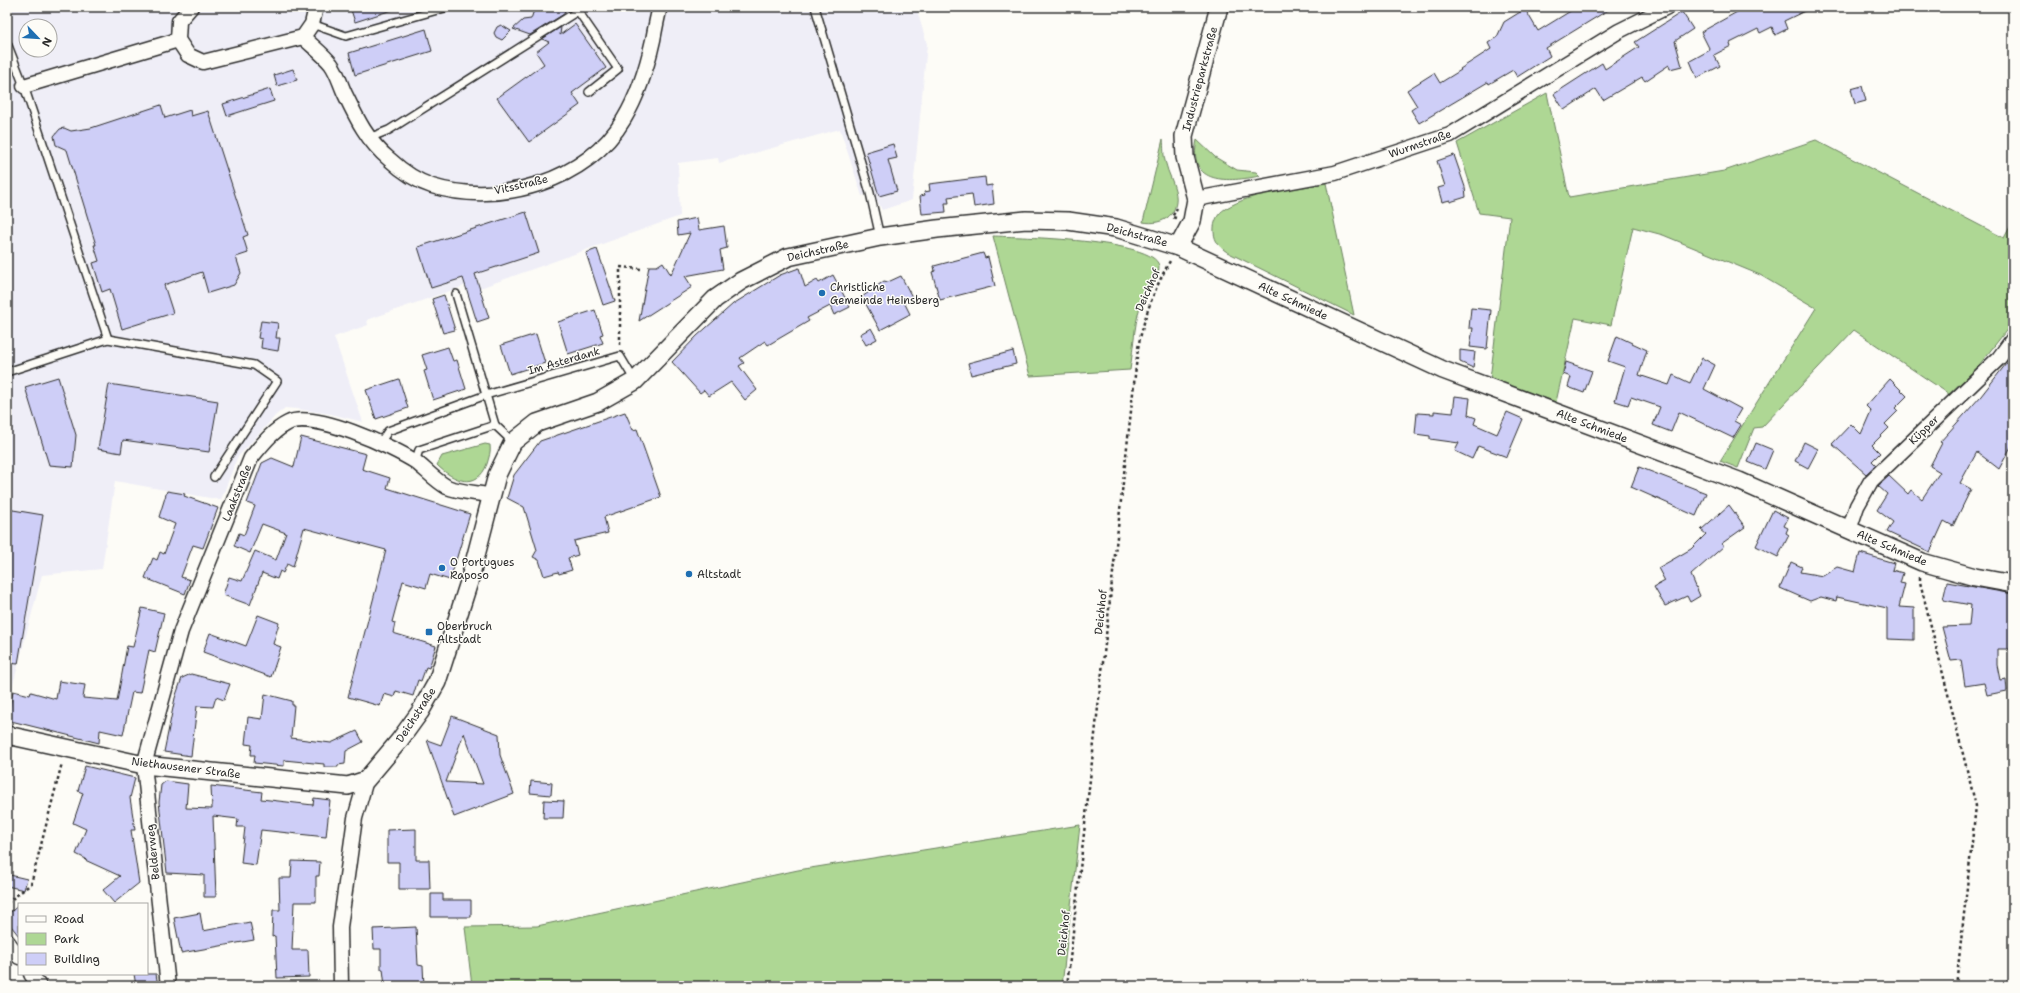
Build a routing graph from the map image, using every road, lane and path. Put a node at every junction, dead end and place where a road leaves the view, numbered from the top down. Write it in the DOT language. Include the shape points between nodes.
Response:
graph roads {
  1 [pos="191,7"];
  2 [pos="316,7"];
  3 [pos="448,7"];
  4 [pos="588,7"];
  5 [pos="660,7"];
  6 [pos="815,7"];
  7 [pos="1219,7"];
  8 [pos="1667,7"];
  9 [pos="581,9"];
  10 [pos="312,24"];
  11 [pos="303,37"];
  12 [pos="178,40"];
  13 [pos="7,43"];
  14 [pos="24,86"];
  15 [pos="588,92"];
  16 [pos="369,138"];
  17 [pos="1196,199"];
  18 [pos="880,237"];
  19 [pos="1178,247"];
  20 [pos="641,269"];
  21 [pos="456,294"];
  22 [pos="108,339"];
  23 [pos="2013,339"];
  24 [pos="620,356"];
  25 [pos="7,372"];
  26 [pos="635,381"];
  27 [pos="486,395"];
  28 [pos="495,425"];
  29 [pos="513,442"];
  30 [pos="380,443"];
  31 [pos="414,462"];
  32 [pos="214,477"];
  33 [pos="492,496"];
  34 [pos="1849,530"];
  35 [pos="1922,562"];
  36 [pos="2013,584"];
  37 [pos="7,735"];
  38 [pos="66,746"];
  39 [pos="144,765"];
  40 [pos="366,780"];
  41 [pos="7,903"];
  42 [pos="7,941"];
  43 [pos="18,957"];
  44 [pos="32,975"];
  45 [pos="40,986"];
  46 [pos="168,986"];
  47 [pos="341,986"];
  48 [pos="1067,986"];
  49 [pos="1956,986"];
  1 -- 12 [label="street" via="179,21"];
  2 -- 10 [label="street"];
  3 -- 10 [label="lane" via="346,36"];
  4 -- 9 [label="lane"];
  5 -- 16 [label="street, Vitsstraße" via="646,69 637,95 624,120 594,154 576,168 532,185 505,191 479,194 456,192 431,186 410,175 388,158"];
  6 -- 18 [label="lane" via="870,193"];
  7 -- 17 [label="street, Industrieparkstraße" via="1184,136 1185,157"];
  8 -- 17 [label="street, Wurmstraße" via="1619,32 1450,135 1335,173"];
  9 -- 15 [label="lane" via="618,69"];
  9 -- 16 [label="lane" via="390,130"];
  10 -- 11 [label="street"];
  11 -- 12 [label="street" via="203,62 188,55"];
  11 -- 16 [label="street, Vitsstraße" via="332,65 355,115"];
  12 -- 14 [label="street"];
  13 -- 14 [label="lane"];
  14 -- 22 [label="lane"];
  17 -- 19 [label="street" via="1192,221"];
  18 -- 19 [label="street, Deichstraße" via="937,228 1026,220 1068,221 1116,228"];
  18 -- 26 [label="street, Deichstraße" via="788,256 741,281 715,299"];
  19 -- 34 [label="street, Alte Schmiede" via="1443,370 1739,481"];
  19 -- 48 [label="path, Deichhof" via="1154,292 1142,326 1138,348"];
  20 -- 24 [label="path" via="620,267"];
  21 -- 27 [label="lane"];
  22 -- 25 [label="lane"];
  22 -- 32 [label="lane" via="254,365 276,381"];
  23 -- 34 [label="street, Küpper" via="1999,358 1871,481 1857,506"];
  24 -- 26 [label="lane"];
  24 -- 27 [label="lane, Im Asterdank"];
  26 -- 29 [label="street, Deichstraße" via="598,402 537,424"];
  27 -- 28 [label="lane"];
  27 -- 30 [label="lane, Im Asterdank" via="388,431"];
  28 -- 29 [label="lane"];
  28 -- 31 [label="lane" via="419,450"];
  29 -- 33 [label="street, Deichstraße" via="497,475"];
  30 -- 31 [label="street, Laakstraße"];
  30 -- 39 [label="street, Laakstraße" via="311,419 290,422 269,436 251,458 181,631"];
  31 -- 33 [label="street, Laakstraße" via="447,486"];
  33 -- 40 [label="street, Deichstraße" via="437,682 399,742"];
  34 -- 35 [label="street, Alte Schmiede"];
  35 -- 36 [label="street, Alte Schmiede" via="1975,577"];
  35 -- 49 [label="path" via="1920,582 1976,806"];
  37 -- 38 [label="street, Niethausener Straße"];
  38 -- 39 [label="street, Niethausener Straße"];
  38 -- 41 [label="path" via="30,884"];
  39 -- 40 [label="street, Niethausener Straße" via="348,786"];
  39 -- 46 [label="street, Belderweg"];
  40 -- 47 [label="street, Deichstraße" via="355,818 340,927"];
  42 -- 43 [label="street"];
  44 -- 45 [label="street"];
}
